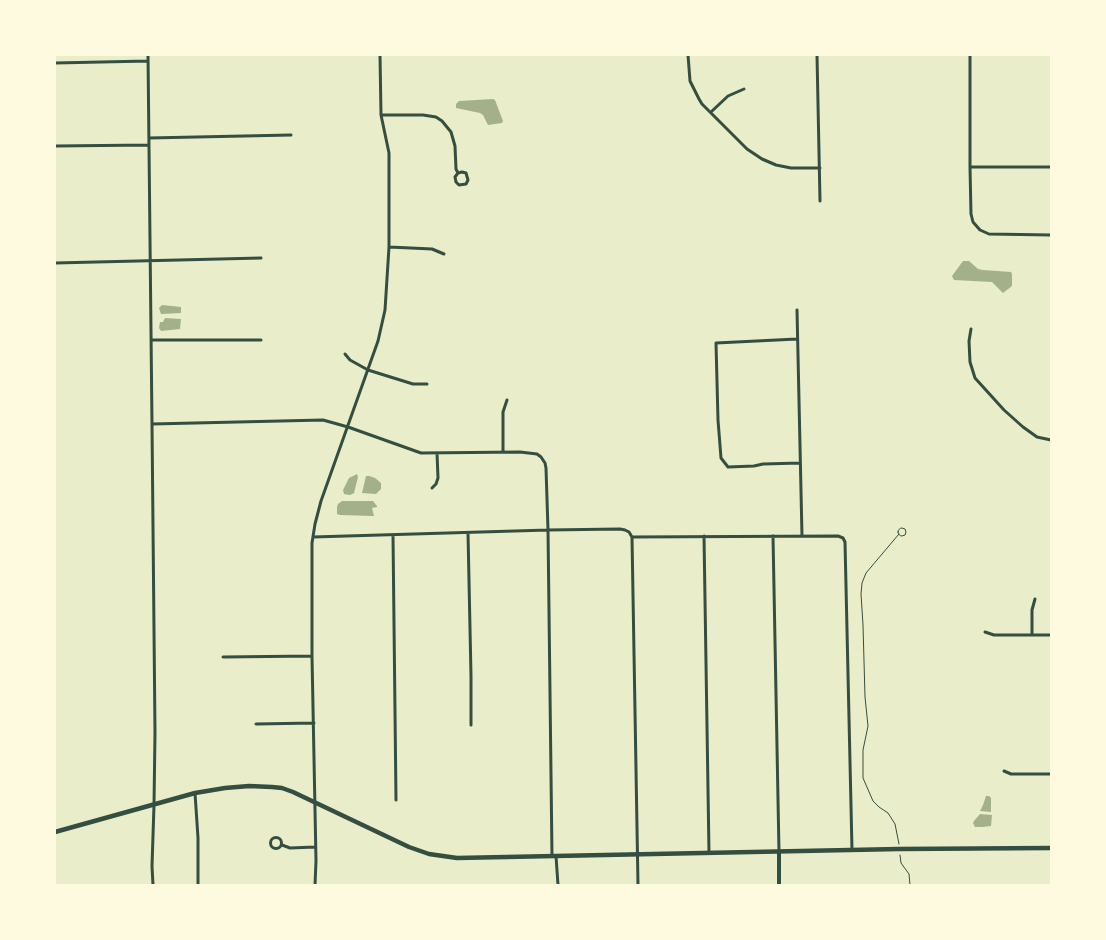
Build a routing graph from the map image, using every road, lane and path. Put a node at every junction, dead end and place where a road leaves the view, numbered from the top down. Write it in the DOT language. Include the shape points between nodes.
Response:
graph roads {
  1 [pos="148,55"];
  2 [pos="380,55"];
  3 [pos="688,55"];
  4 [pos="817,55"];
  5 [pos="970,55"];
  6 [pos="148,61"];
  7 [pos="55,63"];
  8 [pos="744,89"];
  9 [pos="711,112"];
  10 [pos="381,115"];
  11 [pos="291,135"];
  12 [pos="149,138"];
  13 [pos="149,145"];
  14 [pos="55,146"];
  15 [pos="970,167"];
  16 [pos="1051,167"];
  17 [pos="820,168"];
  18 [pos="458,173"];
  19 [pos="820,201"];
  20 [pos="1051,234"];
  21 [pos="389,247"];
  22 [pos="444,254"];
  23 [pos="261,258"];
  24 [pos="150,262"];
  25 [pos="55,263"];
  26 [pos="797,310"];
  27 [pos="971,328"];
  28 [pos="797,339"];
  29 [pos="151,340"];
  30 [pos="261,340"];
  31 [pos="345,354"];
  32 [pos="368,370"];
  33 [pos="427,384"];
  34 [pos="507,400"];
  35 [pos="152,424"];
  36 [pos="348,426"];
  37 [pos="1051,440"];
  38 [pos="504,452"];
  39 [pos="437,453"];
  40 [pos="800,463"];
  41 [pos="432,488"];
  42 [pos="548,530"];
  43 [pos="468,533"];
  44 [pos="899,534"];
  45 [pos="393,535"];
  46 [pos="704,536"];
  47 [pos="773,536"];
  48 [pos="802,536"];
  49 [pos="313,537"];
  50 [pos="632,537"];
  51 [pos="1035,599"];
  52 [pos="985,632"];
  53 [pos="1032,635"];
  54 [pos="1051,635"];
  55 [pos="312,656"];
  56 [pos="223,657"];
  57 [pos="314,722"];
  58 [pos="256,724"];
  59 [pos="471,725"];
  60 [pos="1004,771"];
  61 [pos="1051,774"];
  62 [pos="196,793"];
  63 [pos="396,800"];
  64 [pos="315,801"];
  65 [pos="154,805"];
  66 [pos="57,831"];
  67 [pos="282,845"];
  68 [pos="315,847"];
  69 [pos="1051,848"];
  70 [pos="899,849"];
  71 [pos="852,850"];
  72 [pos="709,852"];
  73 [pos="779,852"];
  74 [pos="638,855"];
  75 [pos="554,856"];
  76 [pos="153,885"];
  77 [pos="198,885"];
  78 [pos="315,885"];
  79 [pos="558,885"];
  80 [pos="638,885"];
  81 [pos="779,885"];
  82 [pos="910,885"];
  1 -- 6 [label="street"];
  2 -- 10 [label="street"];
  3 -- 9 [label="street" via="692,87 702,104"];
  4 -- 17 [label="street"];
  5 -- 15 [label="street"];
  6 -- 7 [label="street"];
  6 -- 12 [label="street"];
  8 -- 9 [label="street" via="728,96"];
  9 -- 17 [label="street" via="747,149 762,159 776,166"];
  10 -- 18 [label="street" via="423,115 436,117 442,121 454,139"];
  10 -- 21 [label="street" via="389,153"];
  11 -- 12 [label="street"];
  12 -- 13 [label="street"];
  13 -- 14 [label="street"];
  13 -- 24 [label="street"];
  15 -- 16 [label="street"];
  15 -- 20 [label="street" via="971,214 973,222 980,230 989,234"];
  17 -- 19 [label="street"];
  18 -- 18 [label="street" via="455,177 456,182 459,185 466,184 468,175 464,172"];
  21 -- 22 [label="street" via="432,249"];
  21 -- 32 [label="street" via="384,316"];
  23 -- 24 [label="street"];
  24 -- 25 [label="street"];
  24 -- 29 [label="street"];
  26 -- 28 [label="street"];
  27 -- 37 [label="street" via="970,362 975,378 1023,427 1037,436"];
  28 -- 40 [label="street"];
  28 -- 40 [label="street" via="716,343 721,458 728,467"];
  29 -- 30 [label="street"];
  29 -- 35 [label="street"];
  31 -- 32 [label="street" via="350,360"];
  32 -- 33 [label="street" via="413,384"];
  32 -- 36 [label="street"];
  34 -- 38 [label="street" via="503,412"];
  35 -- 36 [label="street" via="314,419"];
  35 -- 65 [label="street"];
  36 -- 39 [label="street" via="414,451"];
  36 -- 49 [label="street" via="321,501"];
  38 -- 39 [label="street"];
  38 -- 42 [label="street" via="537,454 545,463"];
  39 -- 41 [label="street" via="438,478"];
  40 -- 48 [label="street"];
  42 -- 43 [label="street"];
  42 -- 50 [label="street" via="620,529 629,532"];
  42 -- 75 [label="street"];
  43 -- 45 [label="street"];
  43 -- 59 [label="street"];
  44 -- 44 [label="path" via="904,536 905,529 899,529"];
  44 -- 70 [label="path" via="866,573 861,594 868,726 863,750 863,778 873,801 888,813 895,824"];
  45 -- 49 [label="street"];
  45 -- 63 [label="street"];
  46 -- 47 [label="street"];
  46 -- 50 [label="street"];
  46 -- 72 [label="street"];
  47 -- 48 [label="street"];
  47 -- 73 [label="street"];
  48 -- 71 [label="street" via="838,536 843,538 845,548"];
  49 -- 55 [label="street"];
  50 -- 74 [label="street"];
  51 -- 53 [label="street" via="1032,610"];
  52 -- 53 [label="street" via="994,635"];
  53 -- 54 [label="street"];
  55 -- 56 [label="street"];
  55 -- 57 [label="street"];
  57 -- 58 [label="street"];
  57 -- 64 [label="street"];
  60 -- 61 [label="street" via="1011,774"];
  62 -- 64 [label="main road" via="225,788 272,787"];
  62 -- 65 [label="main road"];
  62 -- 77 [label="street"];
  64 -- 68 [label="street"];
  64 -- 75 [label="main road" via="390,839 430,854 457,858"];
  65 -- 66 [label="main road"];
  65 -- 76 [label="street"];
  67 -- 68 [label="street" via="290,848"];
  68 -- 78 [label="street"];
  69 -- 70 [label="main road"];
  70 -- 71 [label="main road"];
  70 -- 82 [label="path" via="901,863 909,874"];
  71 -- 73 [label="main road"];
  72 -- 73 [label="main road"];
  72 -- 74 [label="main road"];
  73 -- 81 [label="street"];
  74 -- 75 [label="main road"];
  74 -- 80 [label="street"];
  75 -- 79 [label="street"];
}
